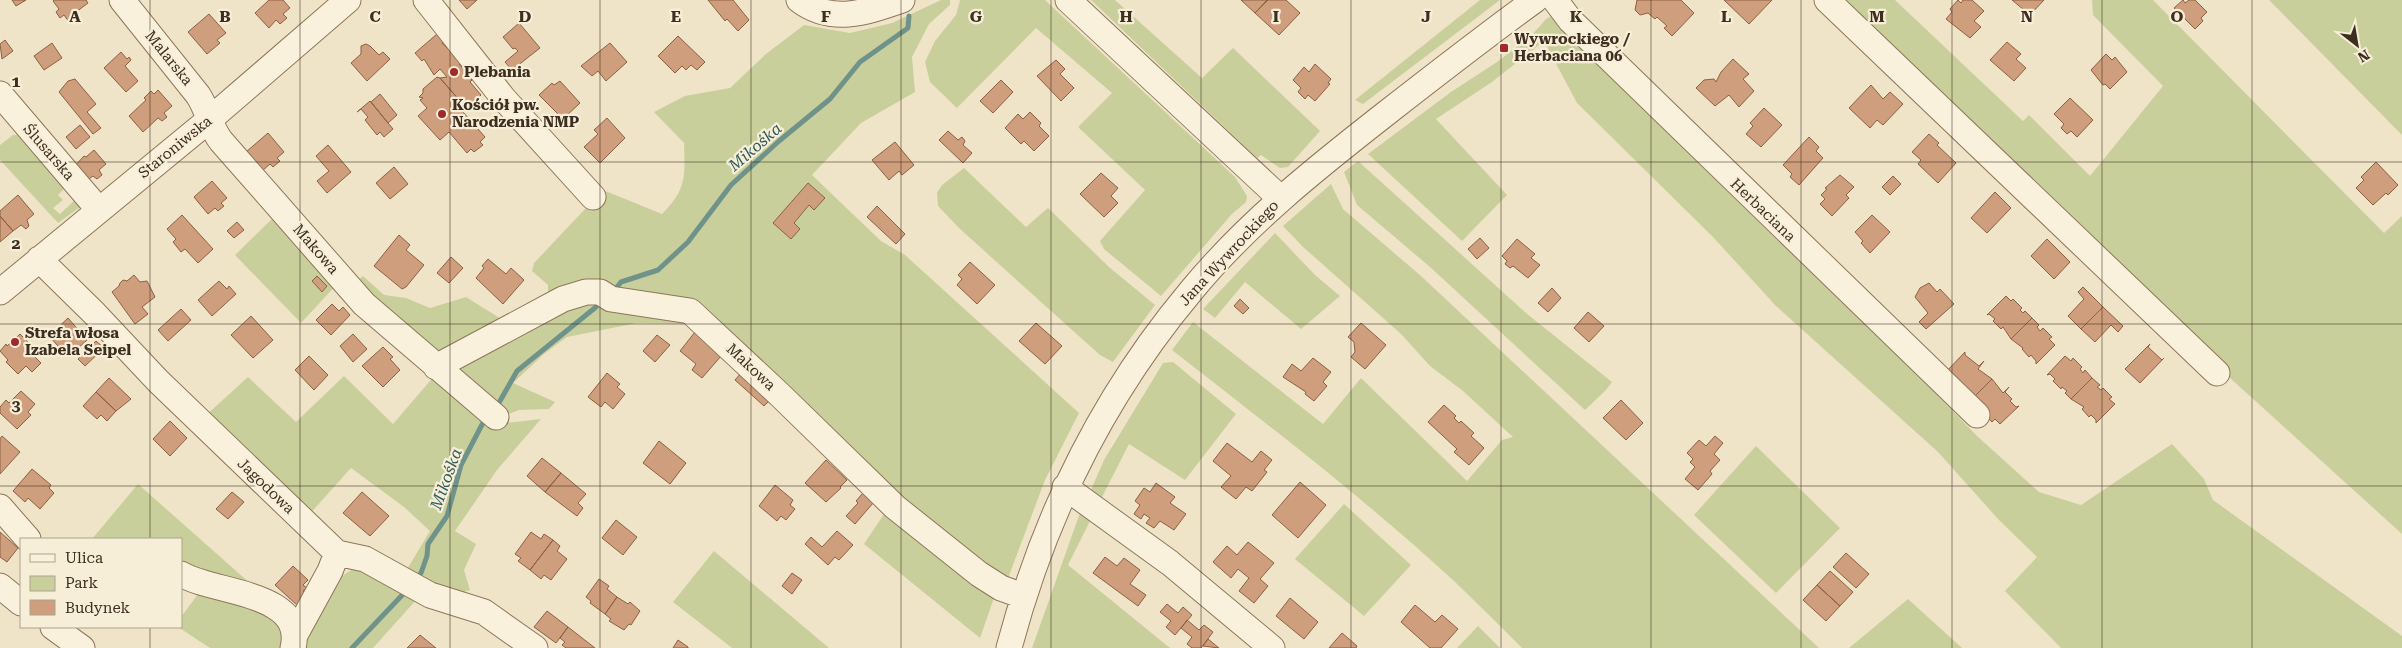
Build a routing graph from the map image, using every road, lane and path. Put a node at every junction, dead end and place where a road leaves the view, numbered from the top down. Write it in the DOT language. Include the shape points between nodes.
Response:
graph roads {
  1 [pos="122,0"];
  2 [pos="348,0"];
  3 [pos="426,0"];
  4 [pos="799,0"];
  5 [pos="902,0"];
  6 [pos="1068,0"];
  7 [pos="1535,0"];
  8 [pos="1555,0"];
  9 [pos="1827,0"];
  10 [pos="0,94"];
  11 [pos="209,120"];
  12 [pos="593,197"];
  13 [pos="1280,198"];
  14 [pos="99,210"];
  15 [pos="39,259"];
  16 [pos="2,285"];
  17 [pos="436,367"];
  18 [pos="2217,374"];
  19 [pos="489,411"];
  20 [pos="1977,415"];
  21 [pos="1065,487"];
  22 [pos="0,507"];
  23 [pos="27,538"];
  24 [pos="337,554"];
  25 [pos="182,574"];
  26 [pos="0,586"];
  27 [pos="1023,596"];
  28 [pos="20,601"];
  29 [pos="54,628"];
  30 [pos="294,641"];
  31 [pos="82,648"];
  32 [pos="535,648"];
  33 [pos="1009,648"];
  34 [pos="1272,648"];
  1 -- 11 [label="street, Malarska" via="198,95"];
  2 -- 11 [label="street, Staroniwska"];
  3 -- 12 [label="street" via="504,99"];
  4 -- 5 [label="street" via="829,14 852,15"];
  6 -- 13 [label="street"];
  7 -- 13 [label="street, Jana Wywrockiego"];
  8 -- 20 [label="street, Herbaciana" via="1570,20"];
  9 -- 18 [label="street"];
  10 -- 14 [label="street, Ślusarska"];
  11 -- 14 [label="street, Staroniwska"];
  11 -- 17 [label="street, Makowa" via="221,141 364,304"];
  13 -- 21 [label="street, Jana Wywrockiego" via="1222,256 1168,320 1121,388"];
  14 -- 15 [label="street, Staroniwska"];
  15 -- 16 [label="street, Staroniwska"];
  15 -- 24 [label="street, Jagodowa" via="158,381"];
  17 -- 19 [label="street, Makowa"];
  17 -- 27 [label="street, Makowa" via="563,299 586,292 600,292 611,299 690,311 895,507 980,574 1001,588"];
  21 -- 27 [label="street, Jana Wywrockiego"];
  21 -- 34 [label="street" via="1170,563"];
  22 -- 23 [label="street"];
  24 -- 30 [label="street"];
  24 -- 32 [label="street" via="366,559 412,586 484,612"];
  25 -- 30 [label="street" via="208,586 254,596 270,603 283,612 292,625"];
  26 -- 28 [label="street"];
  27 -- 33 [label="street, Jana Wywrockiego"];
  29 -- 31 [label="street"];
}
